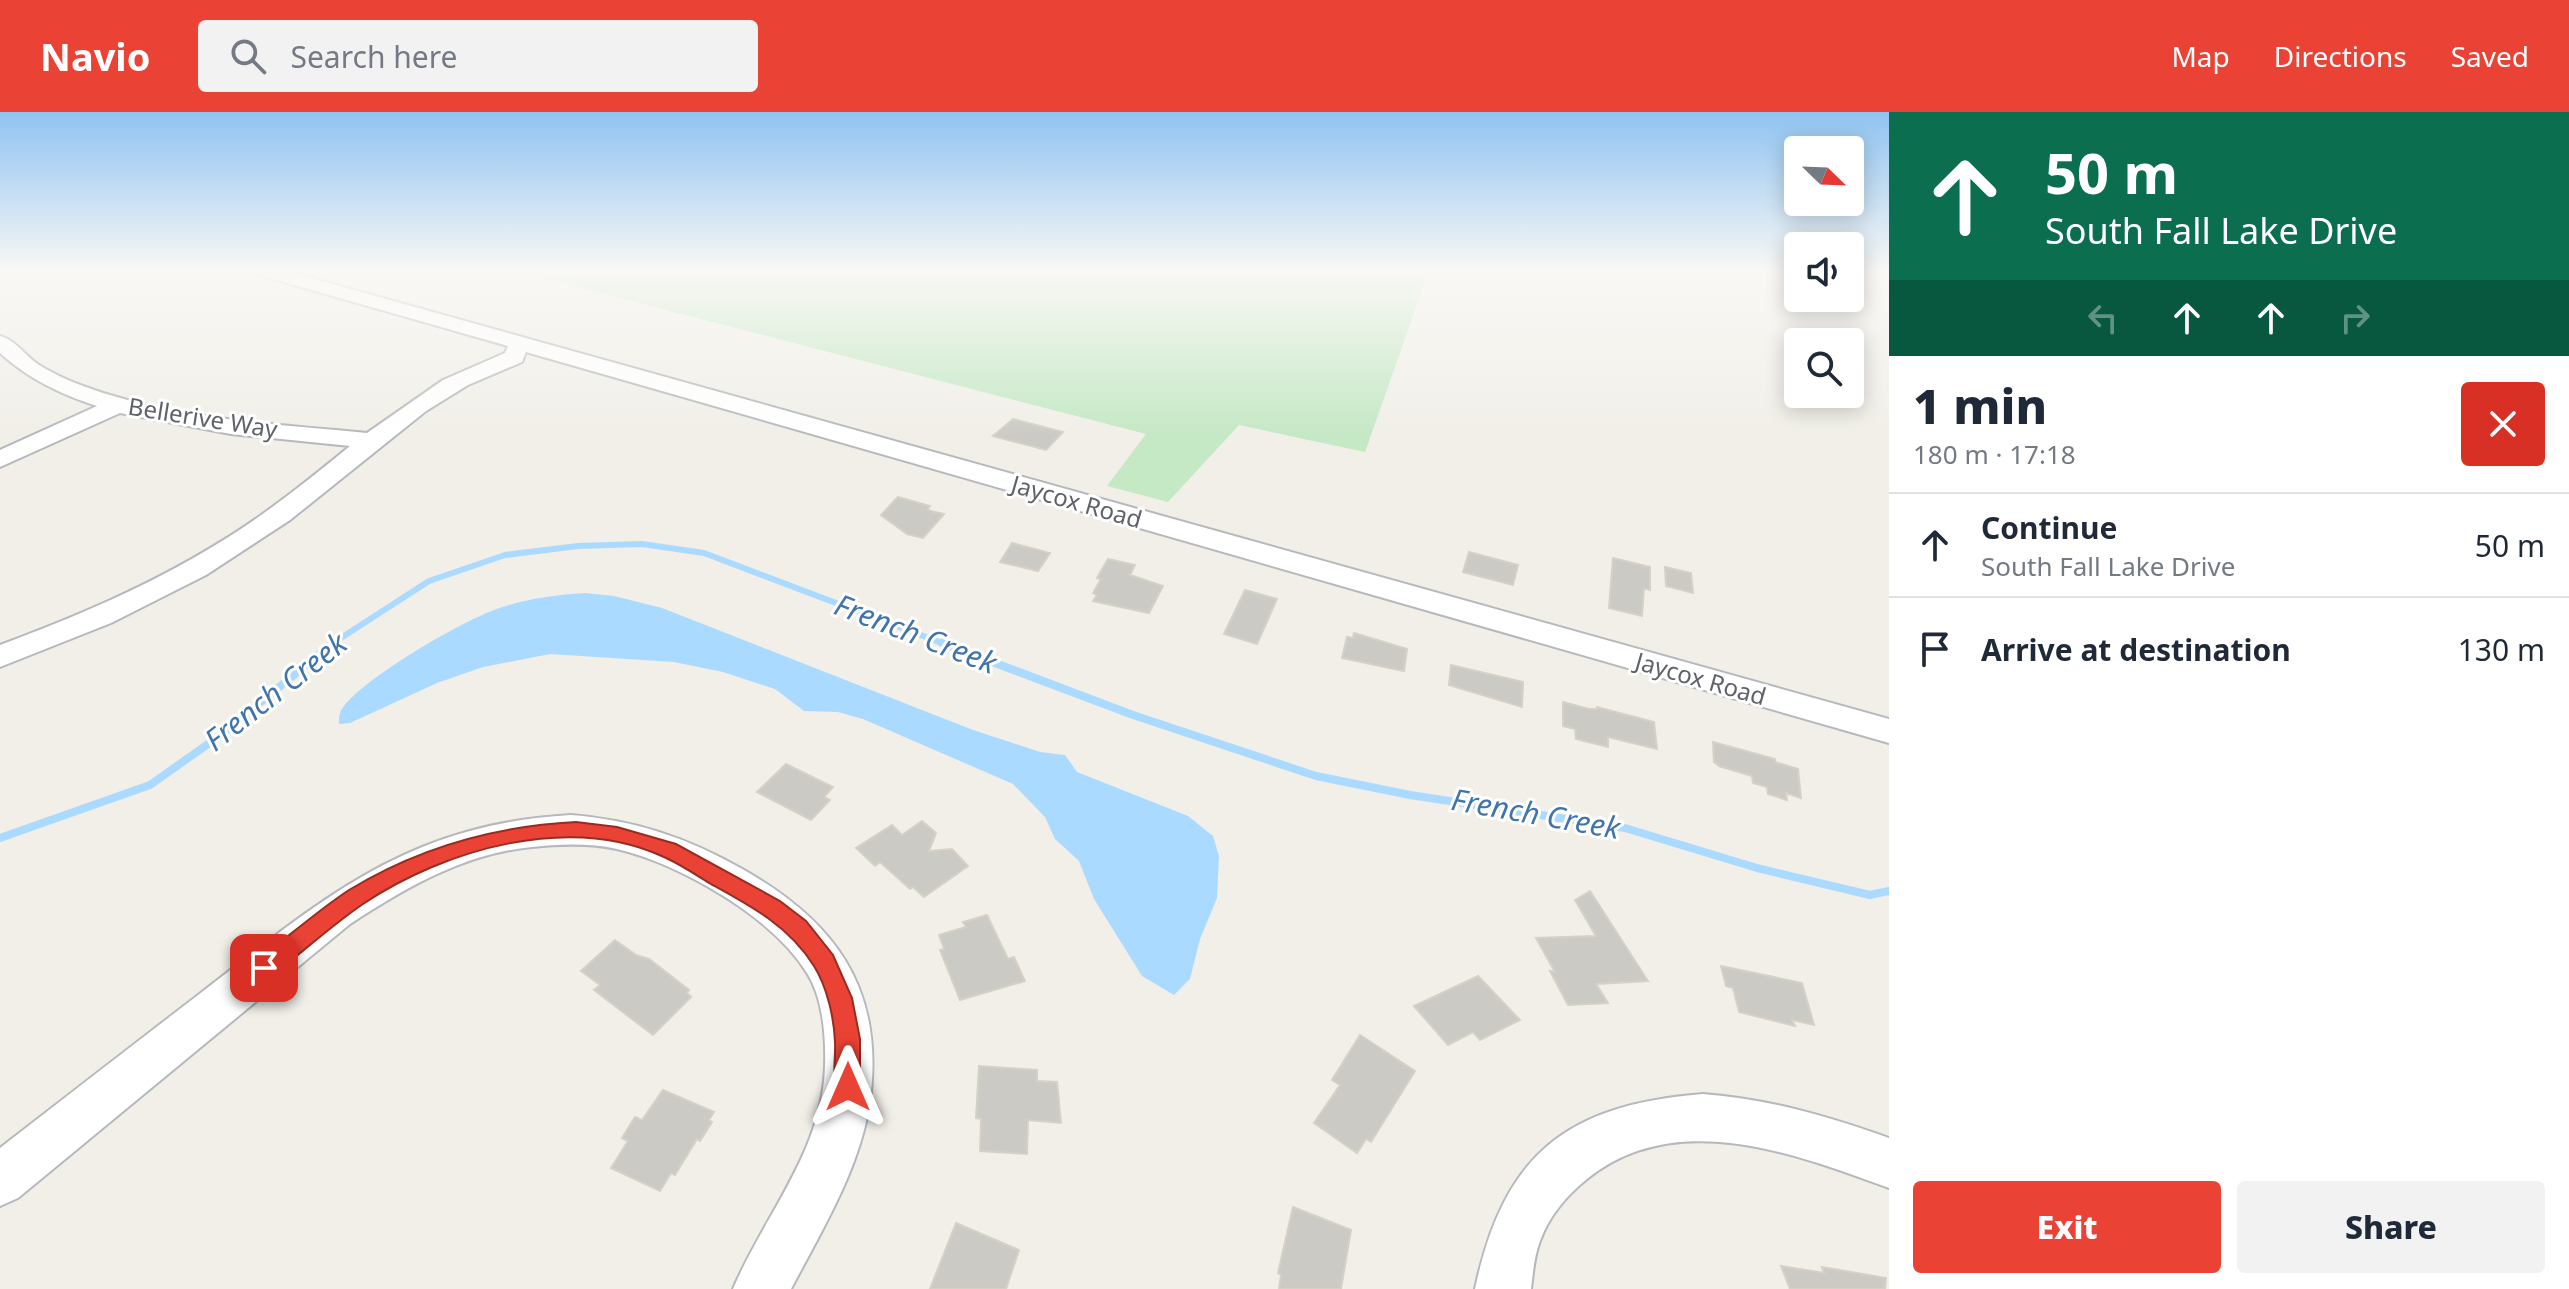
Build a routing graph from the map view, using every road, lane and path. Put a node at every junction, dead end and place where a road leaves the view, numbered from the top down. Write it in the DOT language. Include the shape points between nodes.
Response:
graph roads {
  1 [pos="448,326"];
  2 [pos="0,342"];
  3 [pos="521,348"];
  4 [pos="120,404"];
  5 [pos="375,441"];
  6 [pos="0,459"];
  7 [pos="0,657"];
  8 [pos="1889,731"];
  9 [pos="1889,1163"];
  10 [pos="0,1180"];
  11 [pos="761,1289"];
  12 [pos="1503,1289"];
  1 -- 3 [label="street, Jaycox Road"];
  2 -- 4 [label="street, Bellerive Way" via="63,386"];
  3 -- 5 [label="street" via="514,357 432,396"];
  3 -- 8 [label="street, Jaycox Road"];
  4 -- 5 [label="street, Bellerive Way" via="206,422"];
  4 -- 6 [label="street"];
  5 -- 7 [label="street" via="281,514 206,563 113,611"];
  9 -- 12 [label="street" via="1803,1133 1747,1121 1695,1117 1647,1122 1605,1135 1568,1158 1539,1189 1517,1228"];
  10 -- 11 [label="street" via="335,912 376,885 451,851 532,832 617,835 669,850 783,915 813,944 834,981 845,1019 848,1087 827,1159"];
}
